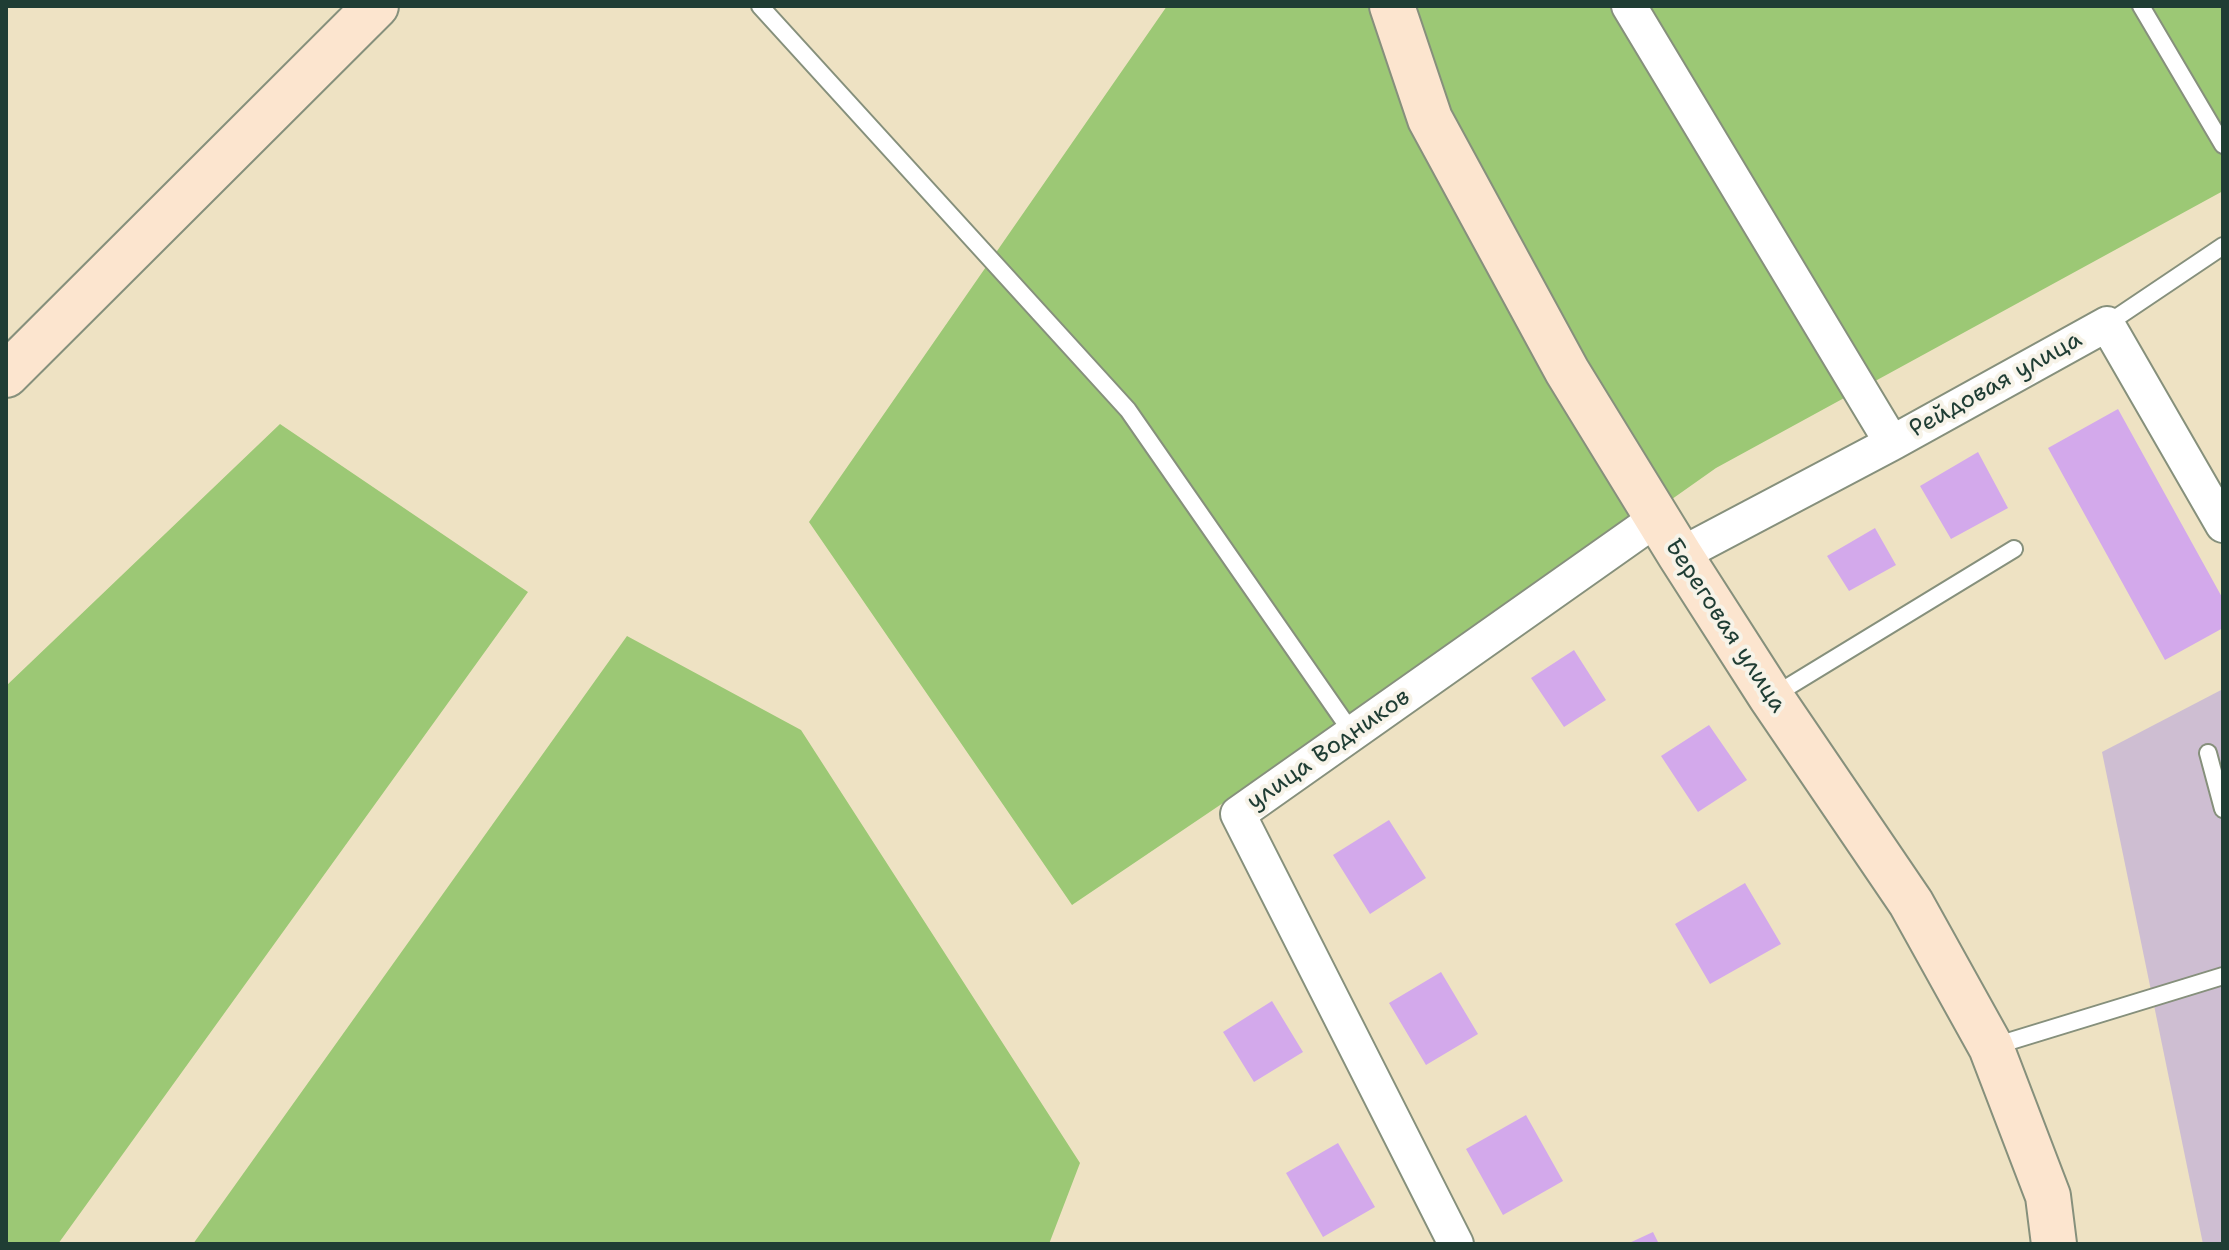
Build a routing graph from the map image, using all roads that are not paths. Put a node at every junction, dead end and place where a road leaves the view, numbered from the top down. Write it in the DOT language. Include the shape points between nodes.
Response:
graph roads {
  1 [pos="376,6"];
  2 [pos="760,6"];
  3 [pos="1392,6"];
  4 [pos="1629,6"];
  5 [pos="2141,6"];
  6 [pos="2223,145"];
  7 [pos="2223,246"];
  8 [pos="2107,324"];
  9 [pos="6,375"];
  10 [pos="1892,443"];
  11 [pos="1656,519"];
  12 [pos="2223,525"];
  13 [pos="2014,549"];
  14 [pos="1680,555"];
  15 [pos="1771,697"];
  16 [pos="1353,734"];
  17 [pos="2208,753"];
  18 [pos="2223,809"];
  19 [pos="2223,976"];
  20 [pos="1991,1047"];
  21 [pos="1456,1244"];
  22 [pos="2054,1244"];
  1 -- 9 [label="street"];
  2 -- 16 [label="lane" via="1128,410"];
  3 -- 11 [label="street, Береговая улица" via="1430,119 1567,371"];
  4 -- 10 [label="street"];
  5 -- 6 [label="lane"];
  7 -- 8 [label="lane"];
  8 -- 10 [label="street, Рейдовая улица"];
  8 -- 12 [label="street, Рейдовая улица"];
  10 -- 14 [label="street, Рейдовая улица"];
  11 -- 14 [label="street, Береговая улица"];
  11 -- 16 [label="street, улица Водников"];
  13 -- 15 [label="lane"];
  14 -- 15 [label="street, Береговая улица"];
  15 -- 20 [label="street, Береговая улица" via="1911,903"];
  16 -- 21 [label="street, улица Водников" via="1238,814"];
  17 -- 18 [label="lane"];
  19 -- 20 [label="lane"];
  20 -- 22 [label="street, Береговая улица" via="2048,1196"];
}
